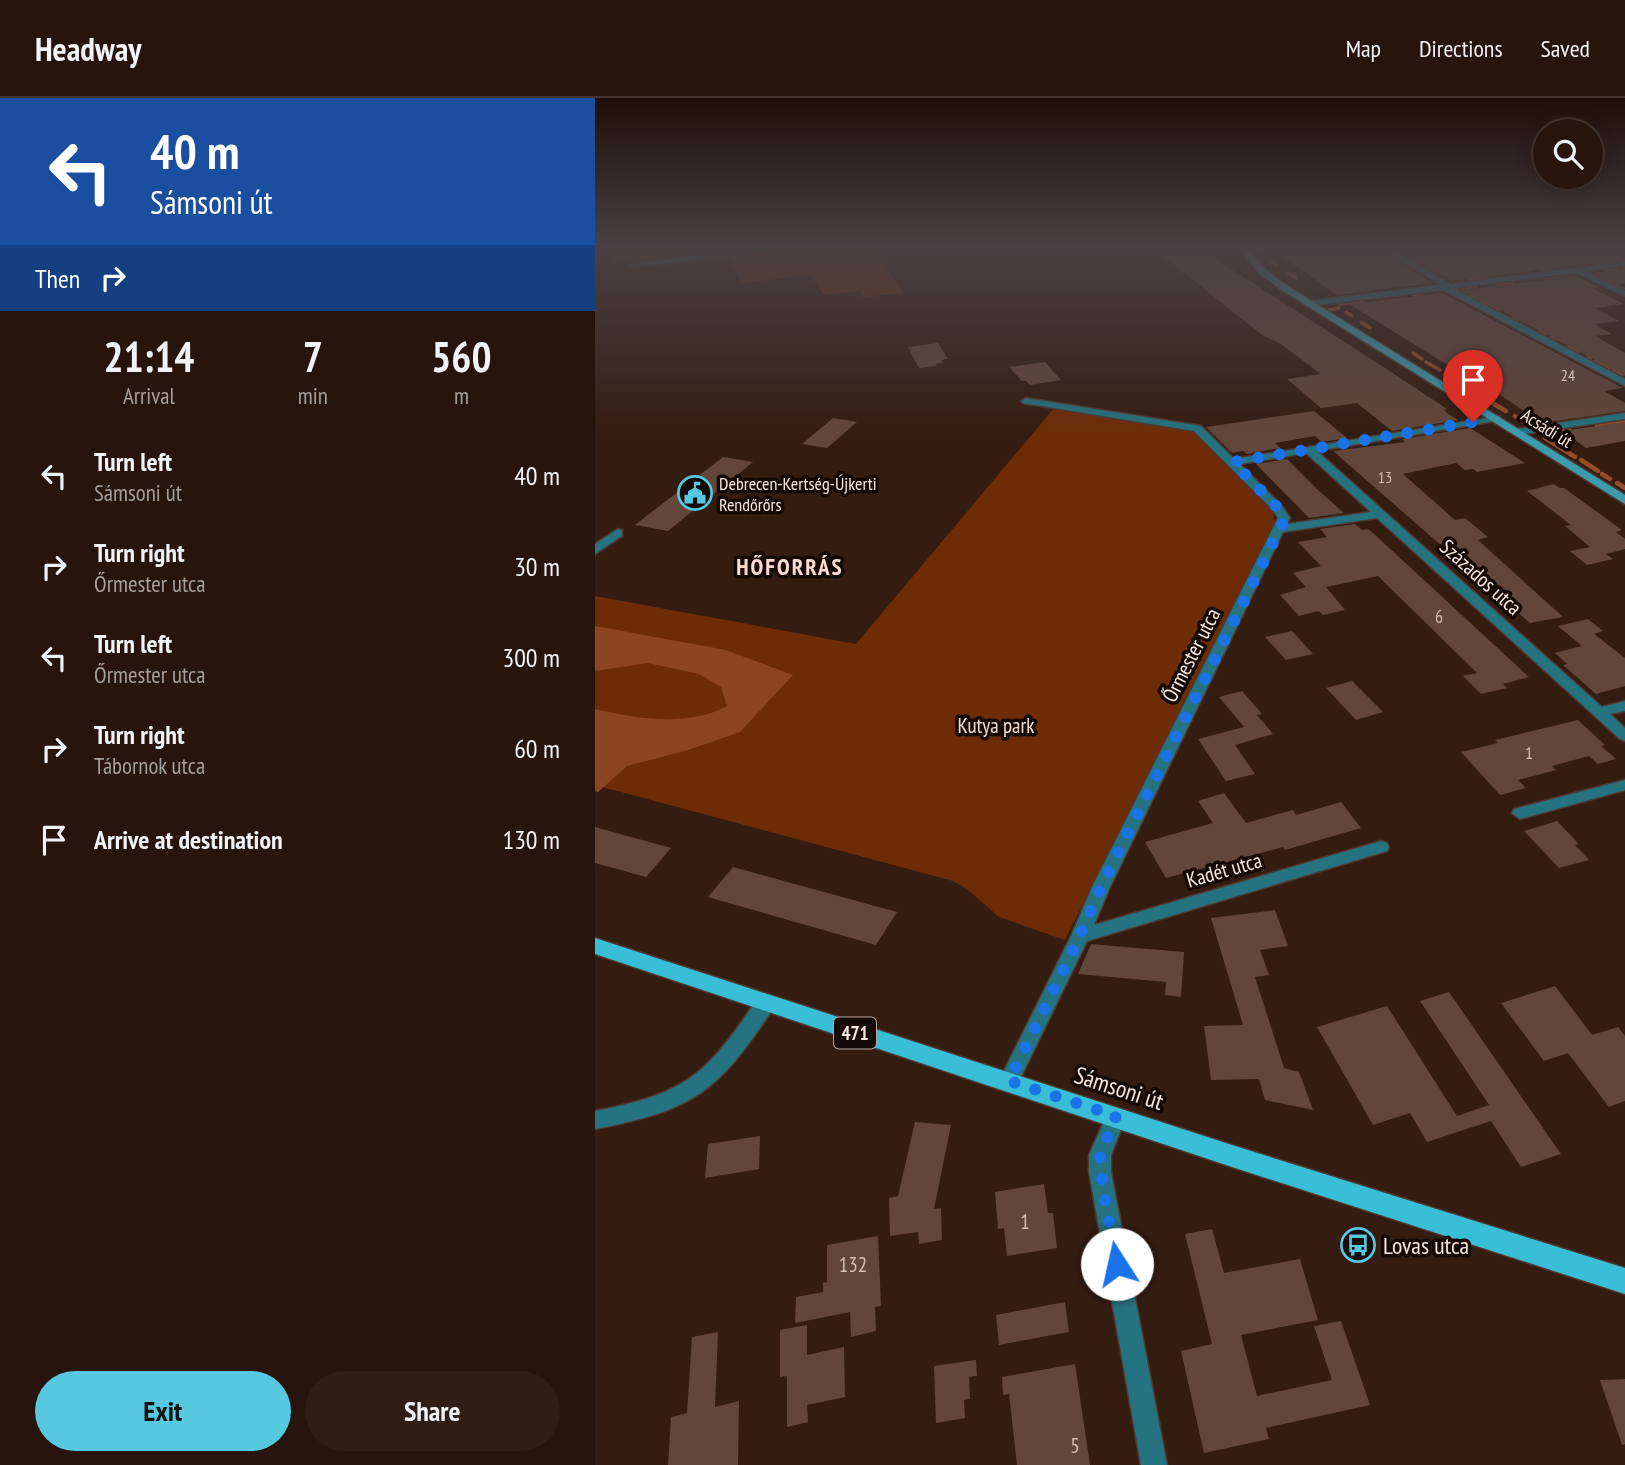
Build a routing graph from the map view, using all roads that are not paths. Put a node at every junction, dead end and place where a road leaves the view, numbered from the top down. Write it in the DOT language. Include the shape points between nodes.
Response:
graph roads {
  1 [pos="1322,311"];
  2 [pos="1491,311"];
  3 [pos="1625,383"];
  4 [pos="1027,401"];
  5 [pos="1625,416"];
  6 [pos="1495,418"];
  7 [pos="1517,432"];
  8 [pos="1309,450"];
  9 [pos="1233,462"];
  10 [pos="1625,500"];
  11 [pos="1380,514"];
  12 [pos="1280,529"];
  13 [pos="618,533"];
  14 [pos="595,550"];
  15 [pos="1625,706"];
  16 [pos="1600,712"];
  17 [pos="1625,736"];
  18 [pos="1625,785"];
  19 [pos="1520,813"];
  20 [pos="1381,847"];
  21 [pos="1080,936"];
  22 [pos="595,946"];
  23 [pos="765,1004"];
  24 [pos="1009,1081"];
  25 [pos="1116,1116"];
  26 [pos="595,1120"];
  27 [pos="1625,1281"];
  28 [pos="1154,1465"];
  1 -- 6 [label="main road, Acsádi út"];
  2 -- 3 [label="street"];
  4 -- 9 [label="street" via="1188,424 1201,430"];
  5 -- 7 [label="street"];
  6 -- 7 [label="main road, Acsádi út"];
  6 -- 8 [label="street"];
  7 -- 10 [label="main road, Acsádi út"];
  8 -- 9 [label="street"];
  8 -- 11 [label="street, Százados utca"];
  9 -- 12 [label="street" via="1282,513"];
  11 -- 12 [label="street"];
  11 -- 16 [label="street, Százados utca"];
  12 -- 21 [label="street, Őrmester utca"];
  13 -- 14 [label="street"];
  15 -- 16 [label="street"];
  16 -- 17 [label="street, Százados utca"];
  18 -- 19 [label="street"];
  20 -- 21 [label="street, Kadét utca"];
  21 -- 24 [label="street, Őrmester utca"];
  22 -- 23 [label="main road, Sámsoni út / 471"];
  23 -- 24 [label="main road, Sámsoni út / 471"];
  23 -- 26 [label="street" via="739,1043 691,1090 627,1114"];
  24 -- 25 [label="main road, Sámsoni út / 471"];
  25 -- 27 [label="main road, Sámsoni út / 471"];
  25 -- 28 [label="street" via="1100,1155 1100,1172"];
}
